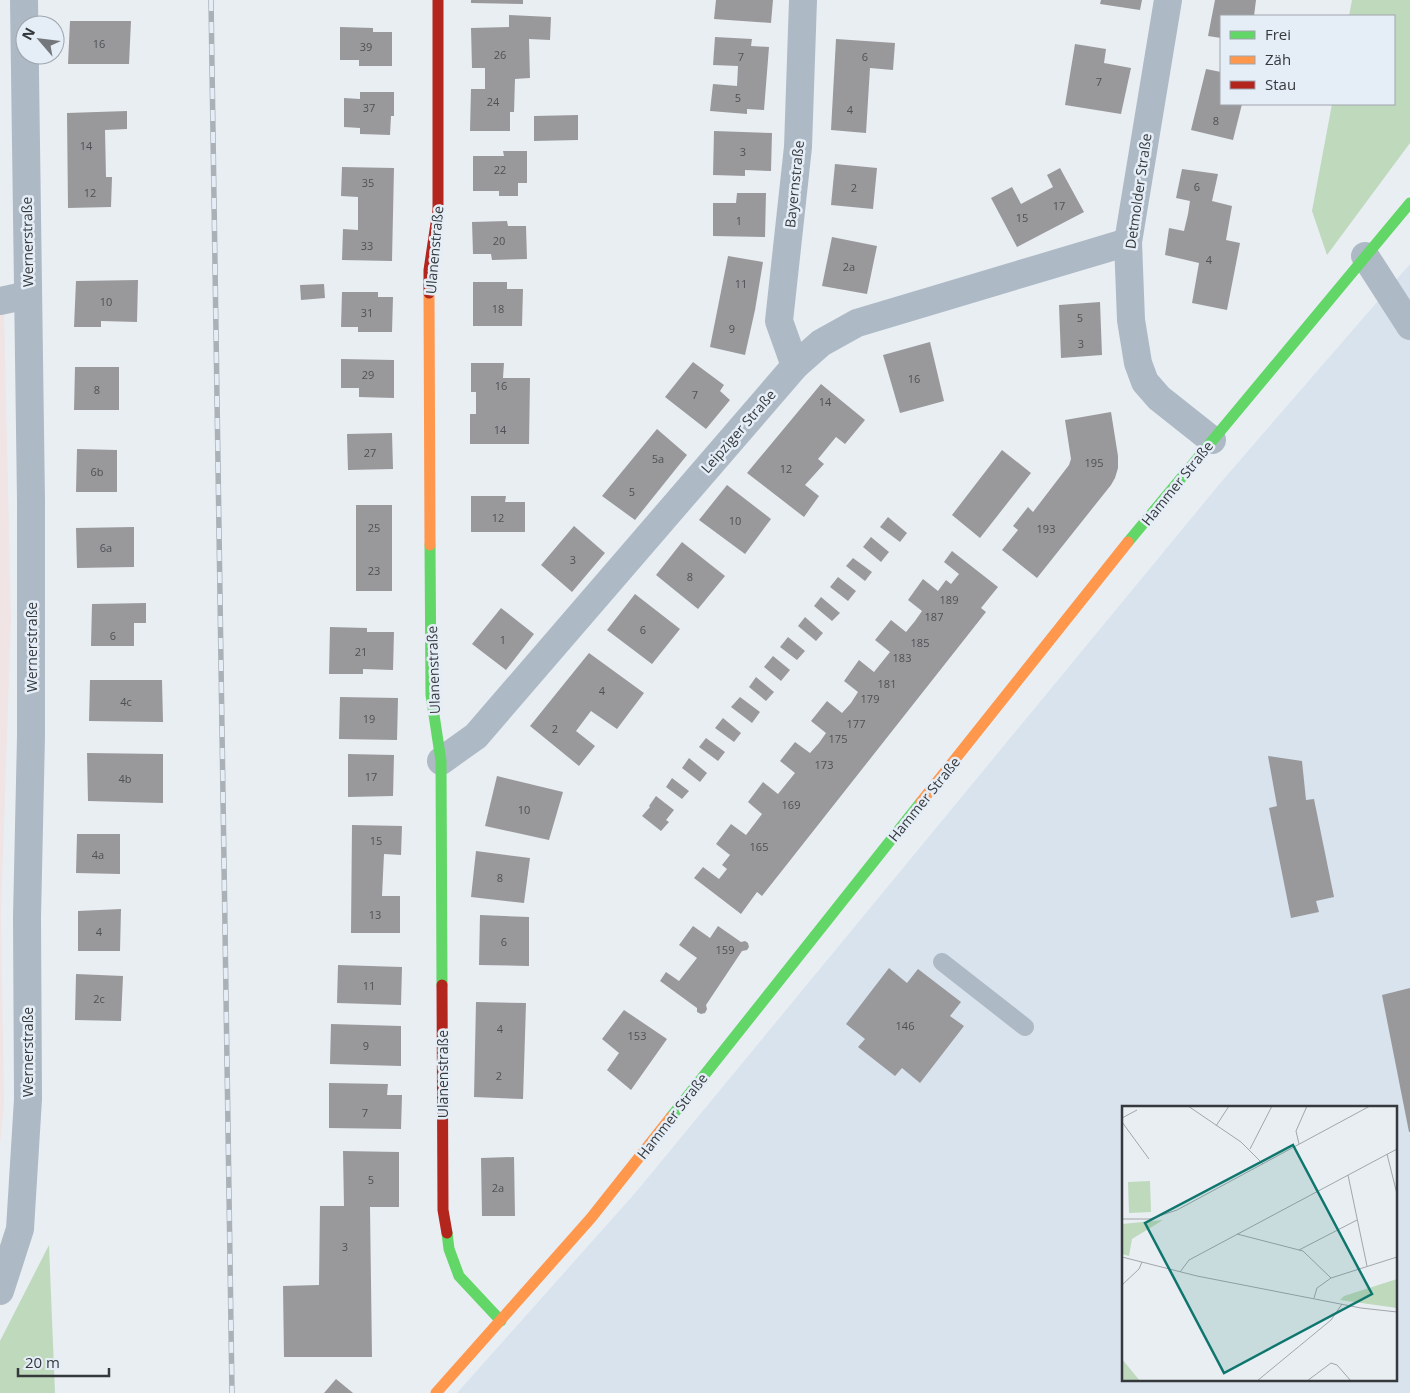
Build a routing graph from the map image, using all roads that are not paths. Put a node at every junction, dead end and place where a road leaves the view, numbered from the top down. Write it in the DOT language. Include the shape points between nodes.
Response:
graph roads {
  1 [pos="24,0"];
  2 [pos="438,0"];
  3 [pos="803,0"];
  4 [pos="1168,0"];
  5 [pos="1410,203"];
  6 [pos="1128,242"];
  7 [pos="1365,256"];
  8 [pos="28,295"];
  9 [pos="0,301"];
  10 [pos="1410,326"];
  11 [pos="795,366"];
  12 [pos="1212,440"];
  13 [pos="441,761"];
  14 [pos="942,962"];
  15 [pos="1025,1027"];
  16 [pos="0,1291"];
  17 [pos="500,1321"];
  18 [pos="436,1393"];
  1 -- 8 [label="street, Wernerstraße"];
  2 -- 13 [label="main road, Ulanenstraße" via="438,210 429,280 431,695"];
  3 -- 11 [label="street, Bayernstraße" via="798,147 779,321"];
  4 -- 6 [label="street, Detmolder Straße"];
  5 -- 7 [label="main road, Hammer Straße"];
  6 -- 11 [label="street, Leipziger Straße" via="857,323 821,343"];
  6 -- 12 [label="street, Detmolder Straße" via="1131,320 1138,363 1145,382 1159,398"];
  7 -- 10 [label="street"];
  7 -- 12 [label="main road, Hammer Straße"];
  8 -- 9 [label="street"];
  8 -- 16 [label="street, Wernerstraße" via="31,726 26,917 28,1099 20,1229"];
  11 -- 13 [label="street, Leipziger Straße" via="476,736"];
  12 -- 17 [label="main road, Hammer Straße" via="615,1188"];
  13 -- 17 [label="main road, Ulanenstraße" via="443,1210 449,1249 459,1276"];
  14 -- 15 [label="lane"];
  17 -- 18 [label="main road, Hammer Straße"];
}
